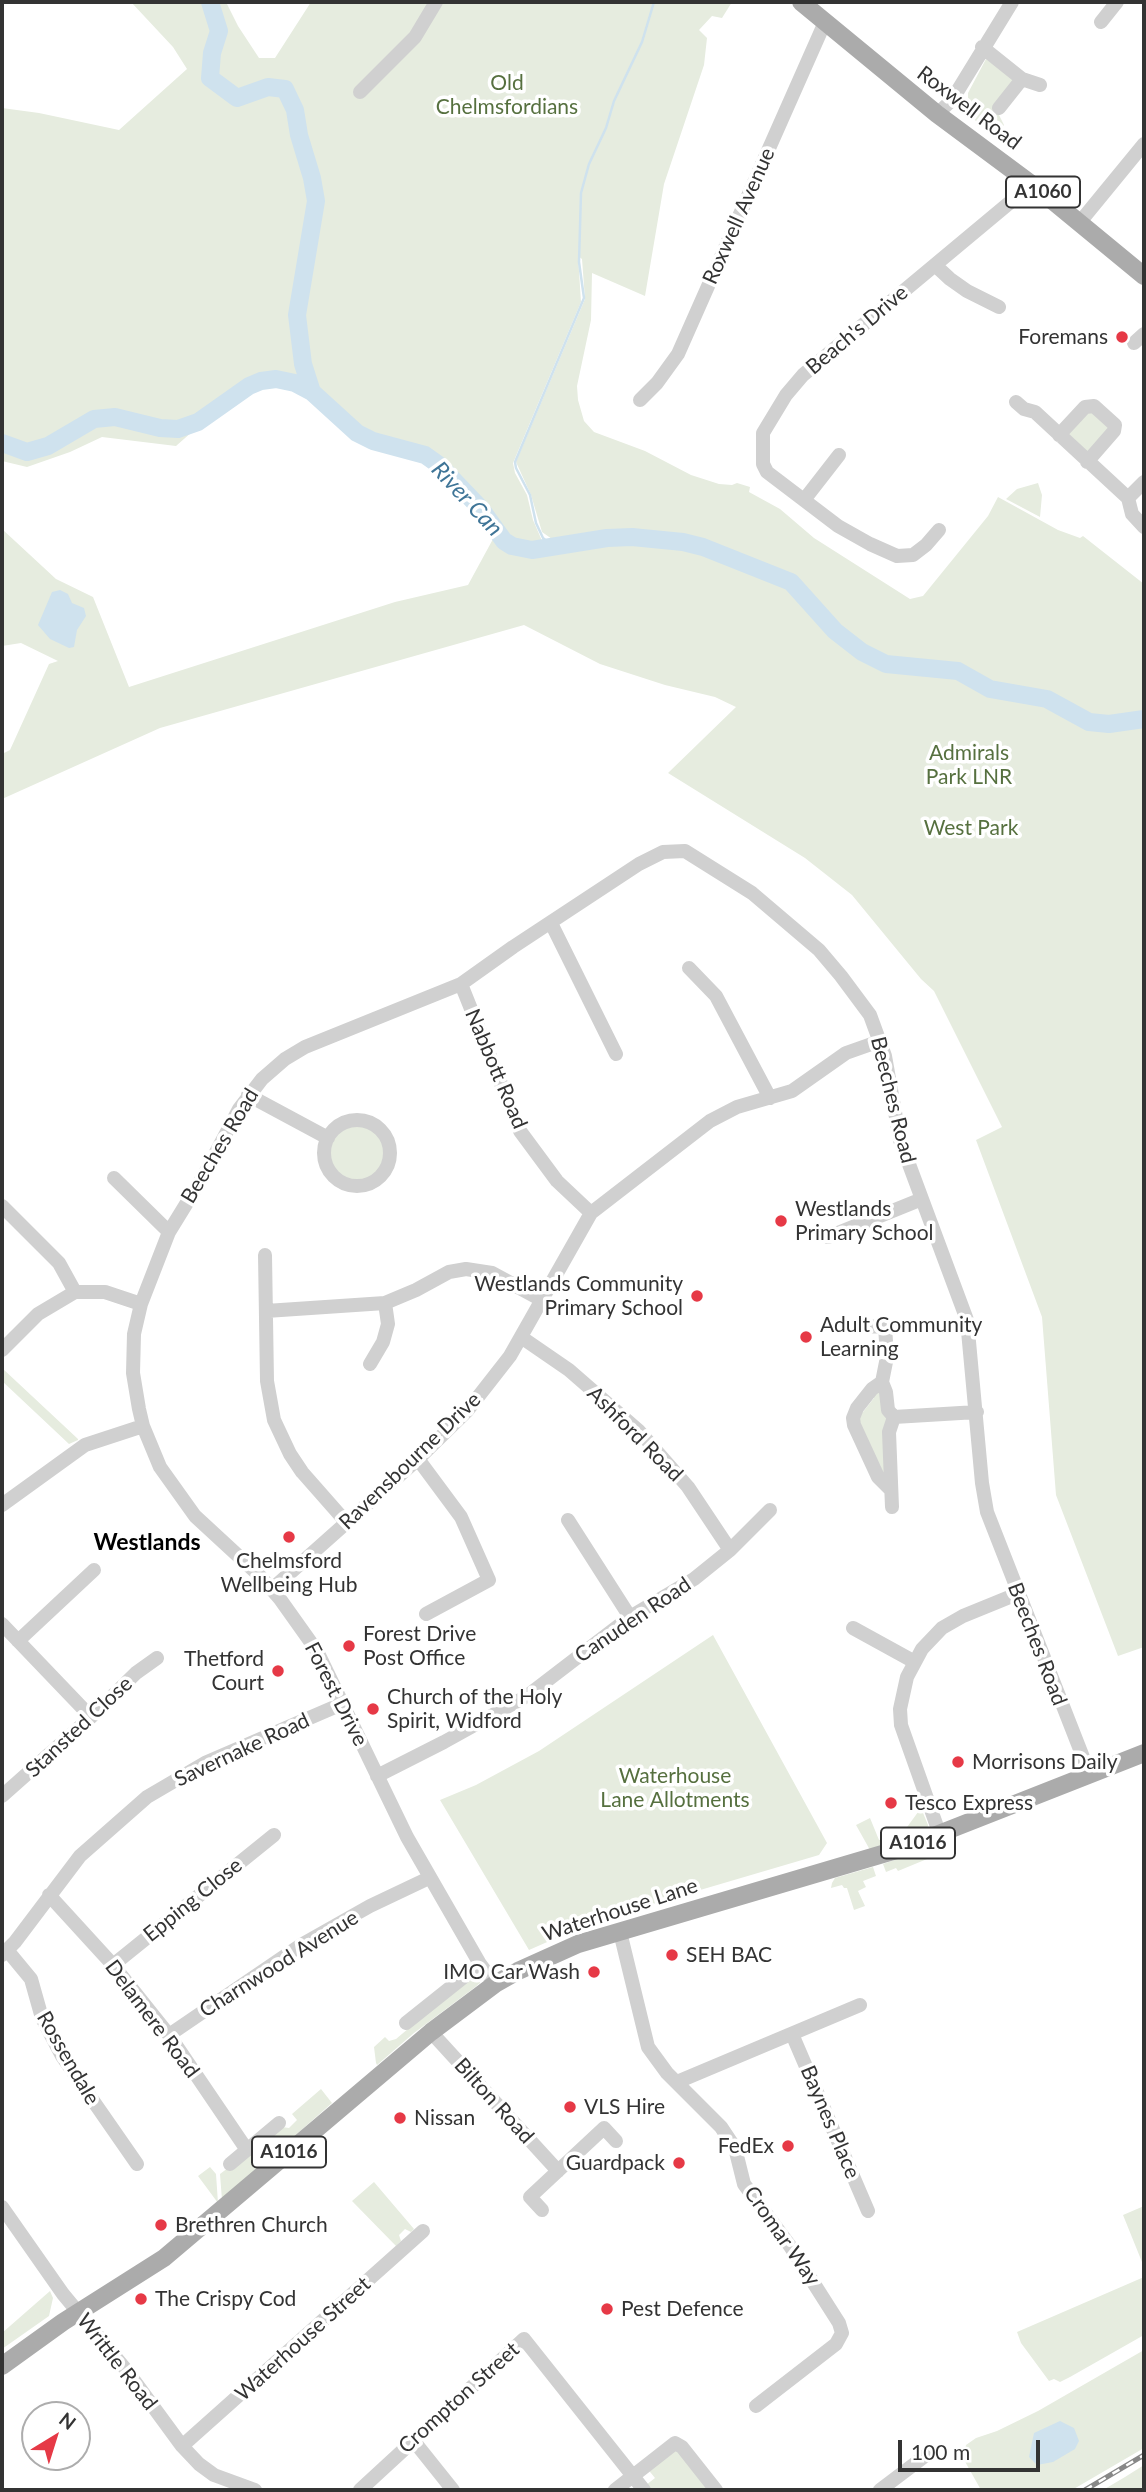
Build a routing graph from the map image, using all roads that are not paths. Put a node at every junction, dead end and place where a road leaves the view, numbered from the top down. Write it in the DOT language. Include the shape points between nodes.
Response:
graph roads {
  1 [pos="436,2"];
  2 [pos="801,2"];
  3 [pos="1012,2"];
  4 [pos="1117,2"];
  5 [pos="825,22"];
  6 [pos="1101,22"];
  7 [pos="982,47"];
  8 [pos="1022,79"];
  9 [pos="1040,85"];
  10 [pos="360,92"];
  11 [pos="999,108"];
  12 [pos="937,114"];
  13 [pos="1144,144"];
  14 [pos="1032,184"];
  15 [pos="1080,222"];
  16 [pos="936,266"];
  17 [pos="1144,276"];
  18 [pos="999,307"];
  19 [pos="640,400"];
  20 [pos="1016,402"];
  21 [pos="1059,435"];
  22 [pos="839,455"];
  23 [pos="1087,462"];
  24 [pos="1144,482"];
  25 [pos="1128,498"];
  26 [pos="804,500"];
  27 [pos="1144,527"];
  28 [pos="939,530"];
  29 [pos="551,923"];
  30 [pos="689,968"];
  31 [pos="461,984"];
  32 [pos="880,1041"];
  33 [pos="616,1054"];
  34 [pos="248,1096"];
  35 [pos="770,1098"];
  36 [pos="328,1139"];
  37 [pos="114,1178"];
  38 [pos="922,1199"];
  39 [pos="2,1206"];
  40 [pos="592,1213"];
  41 [pos="169,1232"];
  42 [pos="828,1237"];
  43 [pos="265,1255"];
  44 [pos="75,1292"];
  45 [pos="542,1300"];
  46 [pos="385,1303"];
  47 [pos="141,1304"];
  48 [pos="266,1311"];
  49 [pos="862,1327"];
  50 [pos="521,1337"];
  51 [pos="2,1350"];
  52 [pos="370,1364"];
  53 [pos="882,1382"];
  54 [pos="977,1412"];
  55 [pos="894,1417"];
  56 [pos="143,1426"];
  57 [pos="418,1459"];
  58 [pos="890,1489"];
  59 [pos="2,1505"];
  60 [pos="892,1507"];
  61 [pos="770,1510"];
  62 [pos="568,1520"];
  63 [pos="346,1522"];
  64 [pos="730,1550"];
  65 [pos="94,1570"];
  66 [pos="272,1589"];
  67 [pos="1017,1594"];
  68 [pos="426,1614"];
  69 [pos="630,1617"];
  70 [pos="2,1624"];
  71 [pos="853,1628"];
  72 [pos="18,1641"];
  73 [pos="157,1658"];
  74 [pos="913,1661"];
  75 [pos="344,1703"];
  76 [pos="91,1717"];
  77 [pos="1144,1753"];
  78 [pos="1090,1775"];
  79 [pos="377,1776"];
  80 [pos="2,1797"];
  81 [pos="274,1835"];
  82 [pos="940,1835"];
  83 [pos="429,1878"];
  84 [pos="49,1895"];
  85 [pos="620,1931"];
  86 [pos="8,1949"];
  87 [pos="480,1964"];
  88 [pos="113,1965"];
  89 [pos="495,1984"];
  90 [pos="860,2005"];
  91 [pos="406,2024"];
  92 [pos="431,2032"];
  93 [pos="792,2034"];
  94 [pos="169,2035"];
  95 [pos="677,2082"];
  96 [pos="279,2123"];
  97 [pos="616,2141"];
  98 [pos="247,2150"];
  99 [pos="137,2164"];
  100 [pos="230,2164"];
  101 [pos="558,2171"];
  102 [pos="2,2207"];
  103 [pos="542,2210"];
  104 [pos="868,2211"];
  105 [pos="423,2231"];
  106 [pos="78,2312"];
  107 [pos="2,2366"];
  108 [pos="756,2406"];
  109 [pos="413,2440"];
  110 [pos="182,2446"];
  111 [pos="925,2456"];
  112 [pos="633,2476"];
  113 [pos="363,2487"];
  114 [pos="255,2490"];
  115 [pos="453,2490"];
  116 [pos="615,2490"];
  117 [pos="644,2490"];
  118 [pos="716,2490"];
  119 [pos="880,2490"];
  1 -- 10 [label="street" via="415,37"];
  2 -- 5 [label="main road, Roxwell Road / A1060"];
  3 -- 7 [label="street"];
  4 -- 6 [label="street"];
  5 -- 12 [label="main road, Roxwell Road / A1060"];
  5 -- 19 [label="street, Roxwell Avenue" via="678,354"];
  7 -- 8 [label="street"];
  7 -- 12 [label="street" via="951,100"];
  8 -- 9 [label="street"];
  8 -- 11 [label="street"];
  12 -- 14 [label="main road, Roxwell Road / A1060"];
  13 -- 15 [label="street"];
  14 -- 15 [label="main road, Roxwell Road / A1060"];
  14 -- 16 [label="street, Beach's Drive"];
  15 -- 17 [label="main road, Roxwell Road / A1060"];
  16 -- 18 [label="street" via="967,291"];
  16 -- 26 [label="street, Beach's Drive" via="803,374 763,433 762,464"];
  20 -- 21 [label="street" via="1035,412"];
  21 -- 23 [label="street"];
  21 -- 23 [label="street" via="1085,407 1094,405 1115,425"];
  22 -- 26 [label="street"];
  23 -- 25 [label="street"];
  24 -- 25 [label="street"];
  25 -- 27 [label="street" via="1132,514"];
  26 -- 28 [label="street, Beach's Drive" via="838,526 897,556 913,555"];
  29 -- 31 [label="street, Beeches Road"];
  29 -- 32 [label="street, Beeches Road" via="639,864 663,852 685,851 752,893 819,950 870,1015"];
  29 -- 33 [label="street"];
  30 -- 35 [label="street" via="716,996"];
  31 -- 34 [label="street, Beeches Road" via="305,1047 275,1068"];
  31 -- 40 [label="street, Nabbott Road" via="520,1131 557,1181"];
  32 -- 35 [label="street, Ravensbourne Drive" via="846,1053 792,1091"];
  32 -- 38 [label="street, Beeches Road" via="896,1125"];
  34 -- 36 [label="street"];
  34 -- 41 [label="street, Beeches Road"];
  35 -- 40 [label="street, Ravensbourne Drive" via="710,1121"];
  36 -- 36 [label="street" via="328,1169 343,1183 364,1186 388,1166 388,1144 375,1126 354,1121 334,1130"];
  37 -- 41 [label="street"];
  38 -- 42 [label="street"];
  38 -- 54 [label="street, Beeches Road" via="967,1320"];
  39 -- 44 [label="street" via="59,1263"];
  40 -- 45 [label="street, Ravensbourne Drive"];
  41 -- 47 [label="street, Forest Drive"];
  43 -- 48 [label="street"];
  44 -- 47 [label="street" via="105,1292"];
  44 -- 51 [label="street" via="38,1314"];
  45 -- 46 [label="street" via="492,1273 466,1269 449,1272"];
  45 -- 50 [label="street, Ravensbourne Drive"];
  46 -- 48 [label="street"];
  46 -- 52 [label="street" via="388,1324 376,1342"];
  47 -- 56 [label="street, Forest Drive" via="133,1373"];
  48 -- 63 [label="street" via="267,1381 274,1420 302,1472"];
  49 -- 53 [label="street" via="885,1326 887,1357"];
  50 -- 57 [label="street, Ravensbourne Drive" via="467,1411"];
  50 -- 64 [label="street, Ashford Road" via="569,1370 639,1431 688,1487"];
  53 -- 55 [label="street"];
  53 -- 58 [label="street" via="853,1418 878,1477"];
  54 -- 55 [label="street"];
  54 -- 67 [label="street, Beeches Road" via="987,1511"];
  55 -- 58 [label="street" via="888,1432"];
  56 -- 59 [label="street" via="85,1445"];
  56 -- 66 [label="street, Forest Drive" via="160,1468 182,1501"];
  57 -- 63 [label="street, Ravensbourne Drive"];
  57 -- 68 [label="street" via="461,1517 493,1586"];
  58 -- 60 [label="street"];
  61 -- 64 [label="street, Canuden Road"];
  62 -- 69 [label="street"];
  63 -- 66 [label="street, Ravensbourne Drive"];
  64 -- 69 [label="street, Canuden Road" via="694,1579"];
  65 -- 72 [label="street"];
  66 -- 75 [label="street, Forest Drive" via="317,1651"];
  67 -- 74 [label="street" via="952,1622 931,1637"];
  67 -- 78 [label="street, Beeches Road"];
  69 -- 79 [label="street, Canuden Road" via="527,1696"];
  70 -- 72 [label="street"];
  71 -- 74 [label="street"];
  72 -- 76 [label="street"];
  73 -- 76 [label="street, Stansted Close"];
  74 -- 82 [label="street" via="903,1690 901,1726"];
  75 -- 79 [label="street, Forest Drive"];
  75 -- 84 [label="street, Savernake Road" via="205,1763 147,1797 80,1856"];
  76 -- 80 [label="street, Stansted Close"];
  77 -- 78 [label="main road, Waterhouse Lane / A1016"];
  78 -- 82 [label="main road, Waterhouse Lane / A1016"];
  79 -- 83 [label="street, Forest Drive"];
  81 -- 88 [label="street, Epping Close"];
  82 -- 85 [label="main road, Waterhouse Lane / A1016"];
  83 -- 87 [label="street, Forest Drive"];
  83 -- 94 [label="street, Charnwood Avenue" via="302,1945"];
  84 -- 86 [label="street, Savernake Road"];
  84 -- 88 [label="street, Delamere Road"];
  85 -- 89 [label="main road, Waterhouse Lane / A1016" via="541,1959"];
  85 -- 95 [label="street, Cromar Way" via="644,2038 656,2060"];
  86 -- 99 [label="street, Rossendale" via="31,1979 42,2018 62,2056"];
  87 -- 89 [label="street, Forest Drive"];
  87 -- 91 [label="street"];
  88 -- 94 [label="street, Delamere Road"];
  89 -- 92 [label="main road, Waterhouse Lane / A1016"];
  90 -- 93 [label="street"];
  92 -- 101 [label="street, Bilton Road"];
  92 -- 106 [label="main road, Waterhouse Lane / A1016" via="164,2258"];
  93 -- 95 [label="street"];
  93 -- 104 [label="street, Baynes Place"];
  94 -- 98 [label="street, Delamere Road"];
  95 -- 108 [label="street, Cromar Way" via="735,2148 744,2184 790,2246 842,2333 836,2344"];
  96 -- 98 [label="street"];
  97 -- 101 [label="street" via="604,2128"];
  98 -- 100 [label="street"];
  101 -- 103 [label="street" via="530,2197"];
  102 -- 106 [label="street, Writtle Road"];
  105 -- 110 [label="street, Waterhouse Street"];
  106 -- 107 [label="main road, A1016"];
  106 -- 110 [label="street, Writtle Road"];
  109 -- 112 [label="street, Crompton Street" via="523,2339"];
  109 -- 113 [label="street, Crompton Street"];
  109 -- 115 [label="street"];
  110 -- 114 [label="street, Writtle Road" via="214,2475"];
  111 -- 119 [label="street"];
  112 -- 116 [label="street"];
  112 -- 117 [label="street"];
  112 -- 118 [label="street" via="675,2443"];
}
